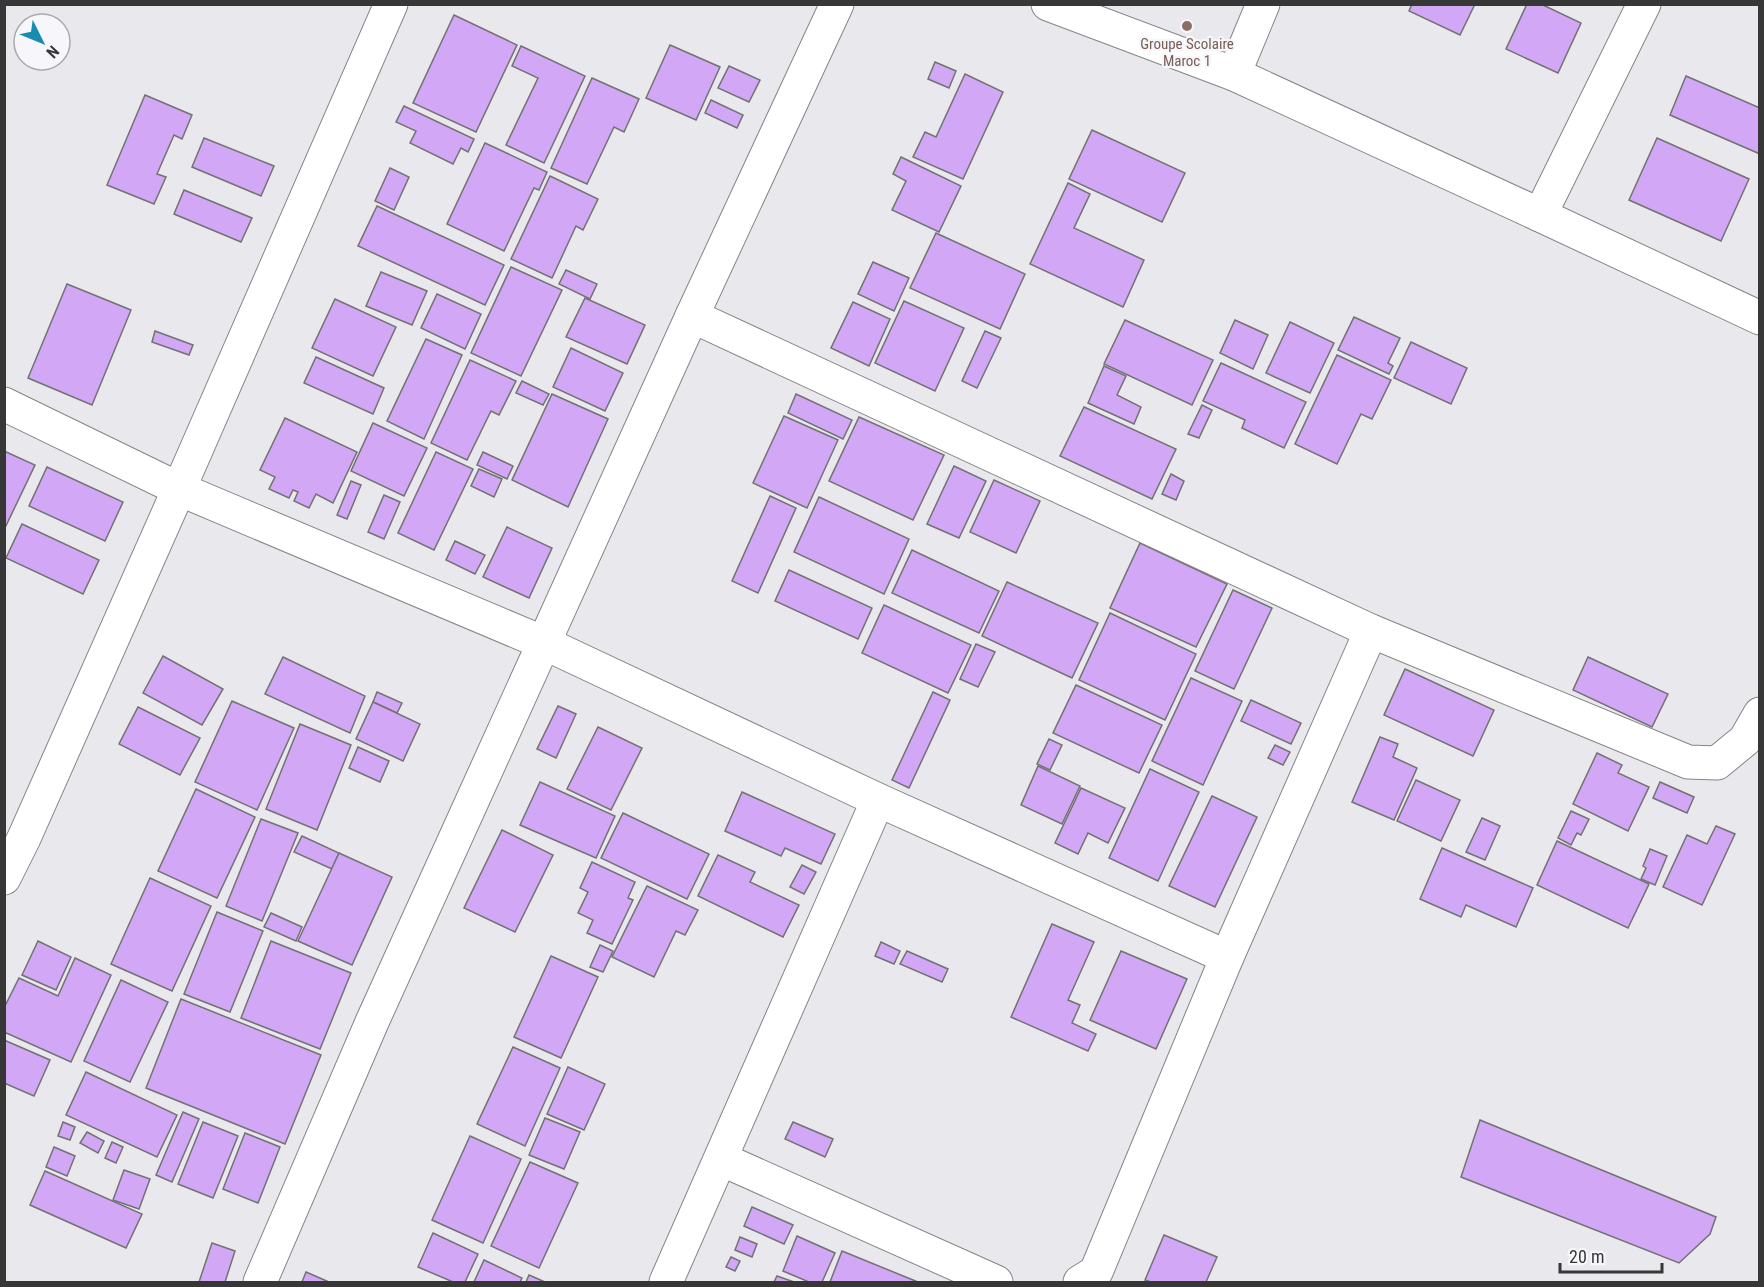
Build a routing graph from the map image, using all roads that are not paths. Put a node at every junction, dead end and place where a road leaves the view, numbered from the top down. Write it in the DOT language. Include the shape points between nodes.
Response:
graph roads {
  1 [pos="391,4"];
  2 [pos="837,4"];
  3 [pos="1048,4"];
  4 [pos="1263,4"];
  5 [pos="1644,4"];
  6 [pos="1234,74"];
  7 [pos="1540,215"];
  8 [pos="692,316"];
  9 [pos="1760,318"];
  10 [pos="4,404"];
  11 [pos="179,489"];
  12 [pos="1371,631"];
  13 [pos="544,643"];
  14 [pos="1760,714"];
  15 [pos="878,800"];
  16 [pos="14,833"];
  17 [pos="4,878"];
  18 [pos="1227,957"];
  19 [pos="721,1160"];
  20 [pos="260,1282"];
  21 [pos="666,1282"];
  22 [pos="996,1282"];
  23 [pos="1080,1282"];
  1 -- 11 [label="street"];
  2 -- 8 [label="street"];
  3 -- 6 [label="street"];
  4 -- 6 [label="street"];
  5 -- 7 [label="street"];
  6 -- 7 [label="street"];
  7 -- 9 [label="street"];
  8 -- 12 [label="street"];
  8 -- 13 [label="street"];
  10 -- 11 [label="street"];
  11 -- 13 [label="street"];
  11 -- 16 [label="street"];
  12 -- 14 [label="street" via="1688,762 1717,763 1746,740"];
  12 -- 18 [label="street"];
  13 -- 15 [label="street"];
  13 -- 20 [label="street" via="372,1022"];
  15 -- 18 [label="street"];
  15 -- 19 [label="street"];
  16 -- 17 [label="street"];
  18 -- 23 [label="street" via="1096,1272"];
  19 -- 21 [label="street"];
  19 -- 22 [label="street"];
}
